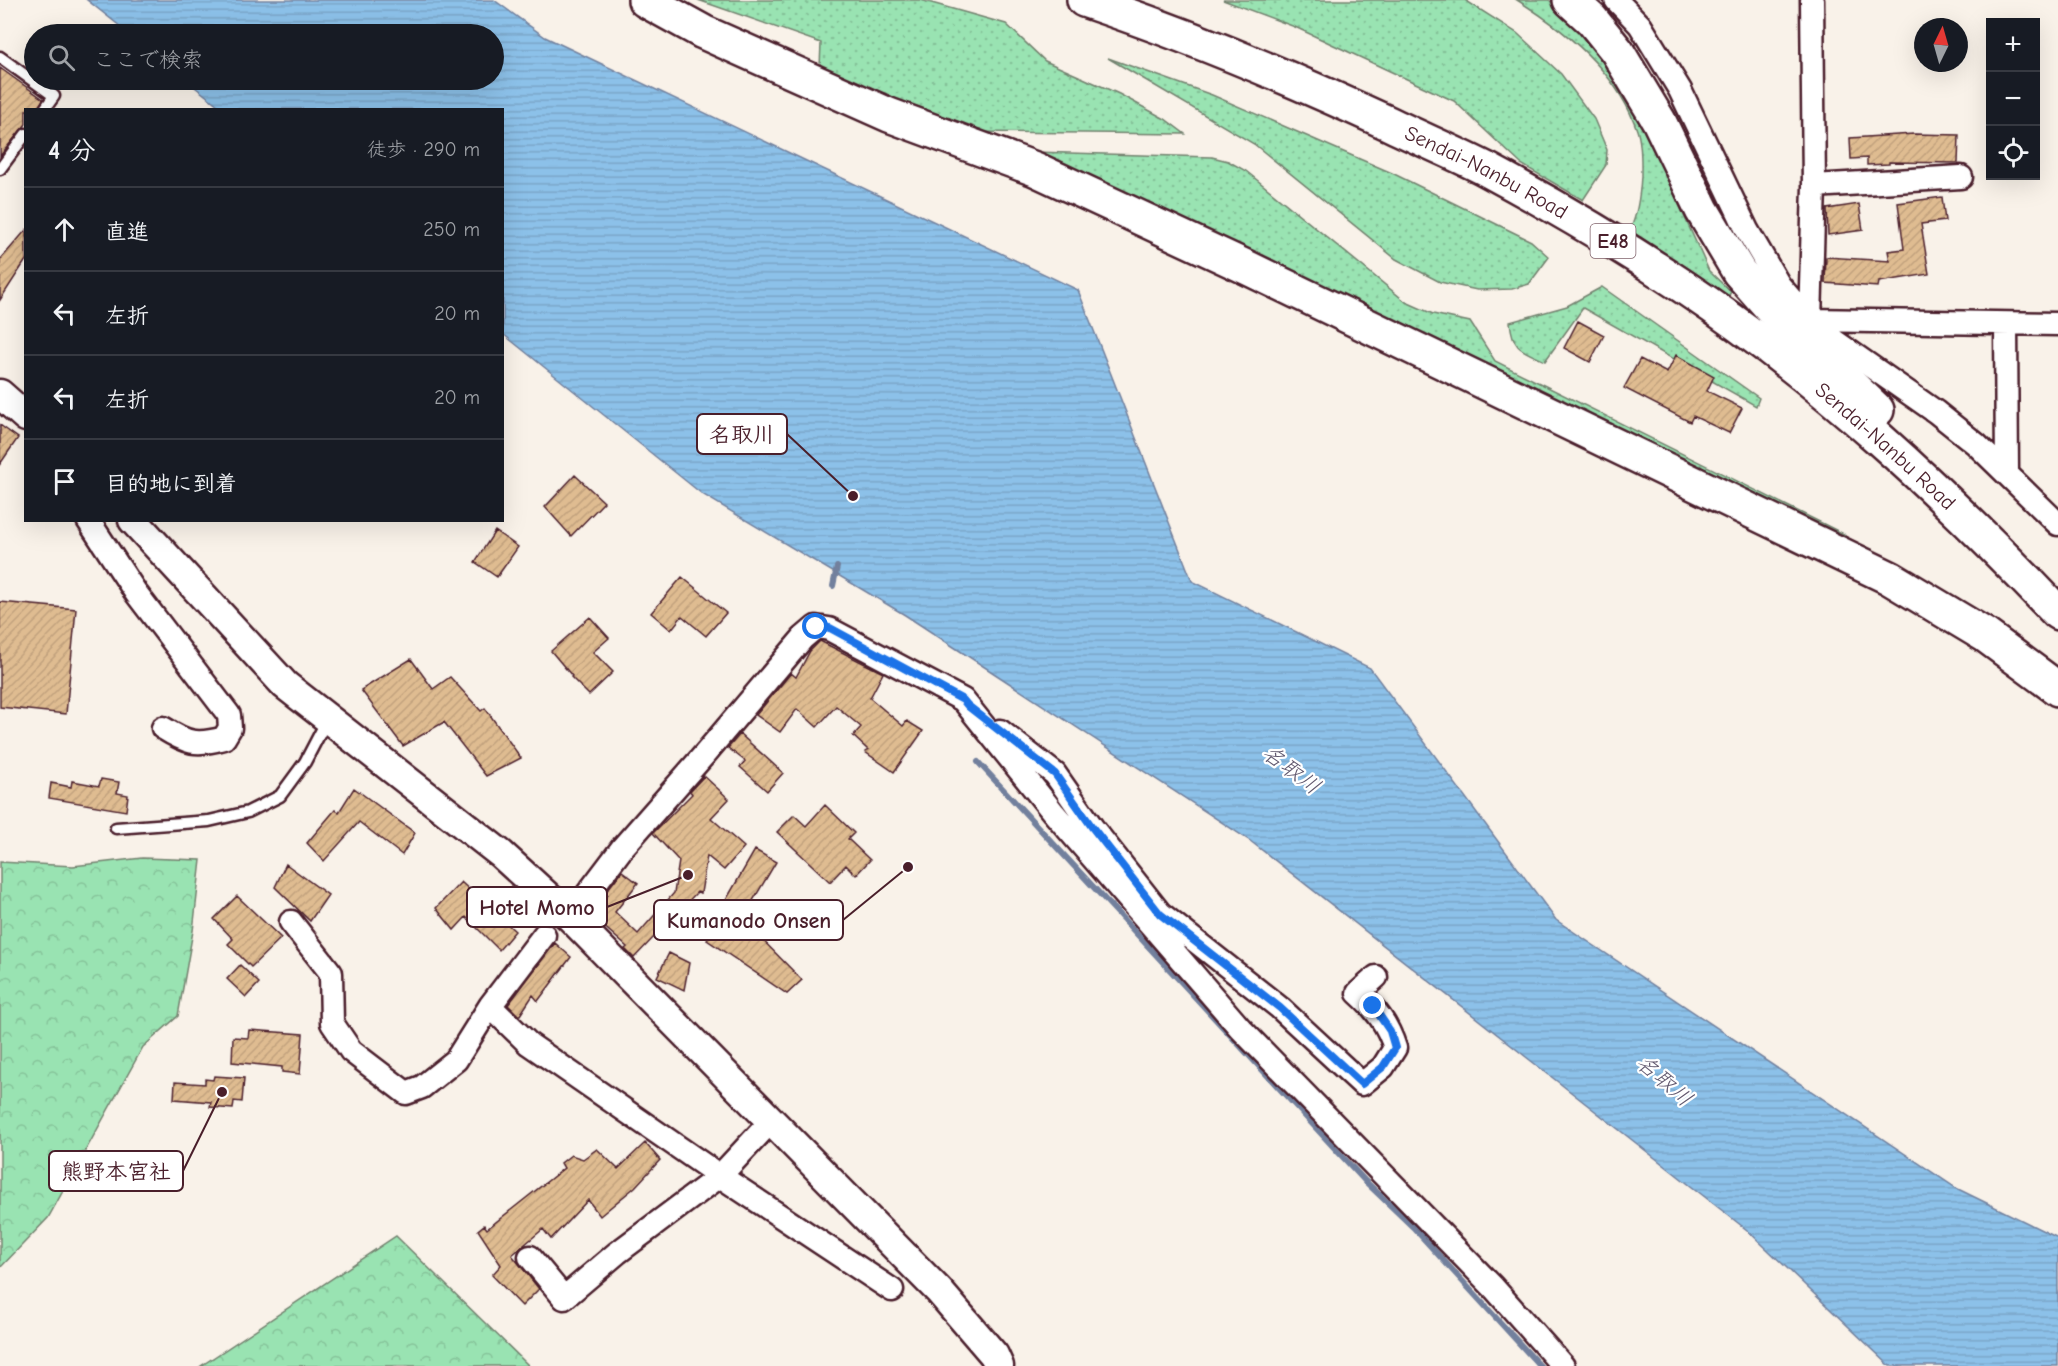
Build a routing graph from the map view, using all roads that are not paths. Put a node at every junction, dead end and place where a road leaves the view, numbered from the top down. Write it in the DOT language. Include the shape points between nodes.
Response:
graph roads {
  1 [pos="645,0"];
  2 [pos="1084,0"];
  3 [pos="1570,0"];
  4 [pos="1616,0"];
  5 [pos="1812,0"];
  6 [pos="0,57"];
  7 [pos="24,74"];
  8 [pos="46,90"];
  9 [pos="45,108"];
  10 [pos="24,137"];
  11 [pos="0,169"];
  12 [pos="1961,177"];
  13 [pos="1814,186"];
  14 [pos="1810,320"];
  15 [pos="2006,324"];
  16 [pos="2058,324"];
  17 [pos="0,394"];
  18 [pos="24,415"];
  19 [pos="2007,474"];
  20 [pos="89,522"];
  21 [pos="135,522"];
  22 [pos="2058,524"];
  23 [pos="2058,587"];
  24 [pos="2058,613"];
  25 [pos="2058,689"];
  26 [pos="968,706"];
  27 [pos="328,718"];
  28 [pos="163,728"];
  29 [pos="116,828"];
  30 [pos="570,917"];
  31 [pos="291,921"];
  32 [pos="544,934"];
  33 [pos="1376,977"];
  34 [pos="490,1006"];
  35 [pos="772,1120"];
  36 [pos="720,1176"];
  37 [pos="530,1257"];
  38 [pos="892,1290"];
  39 [pos="999,1366"];
  40 [pos="1563,1366"];
  1 -- 25 [label="highway" via="703,32 889,115 1035,168 1890,578 1984,635"];
  2 -- 24 [label="highway, Sendai-Nanbu Road / E48" via="1157,24 1302,83 1487,170 1599,233 1768,347 1857,419 1995,546"];
  3 -- 23 [label="highway" via="1617,51 1739,272 1779,317"];
  4 -- 14 [label="street" via="1640,25 1680,90 1747,230 1779,285"];
  5 -- 13 [label="street"];
  6 -- 7 [label="lane"];
  8 -- 9 [label="lane" via="54,96"];
  10 -- 11 [label="lane"];
  12 -- 13 [label="street"];
  13 -- 14 [label="street"];
  14 -- 15 [label="street"];
  14 -- 19 [label="street" via="1936,412"];
  15 -- 16 [label="street"];
  15 -- 19 [label="street"];
  17 -- 18 [label="street"];
  19 -- 22 [label="street"];
  20 -- 28 [label="street" via="136,593 229,715 230,728 224,738 209,742 184,741"];
  21 -- 27 [label="street" via="285,685"];
  26 -- 30 [label="street" via="830,628 816,627 773,671 623,847"];
  26 -- 33 [label="street" via="1055,774 1160,914 1280,1008 1362,1084 1383,1067 1395,1048 1390,1031 1373,1006 1358,993"];
  26 -- 40 [label="street" via="1053,812 1240,1028 1493,1287"];
  27 -- 29 [label="lane" via="280,796 248,812 209,821"];
  27 -- 30 [label="street" via="501,854"];
  30 -- 35 [label="street"];
  31 -- 34 [label="street" via="331,973 333,1023 351,1051 406,1093 422,1087 456,1060"];
  32 -- 34 [label="street"];
  34 -- 36 [label="street" via="529,1044"];
  35 -- 36 [label="street"];
  35 -- 39 [label="street" via="939,1291"];
  36 -- 37 [label="street" via="564,1298"];
  36 -- 38 [label="street"];
}
